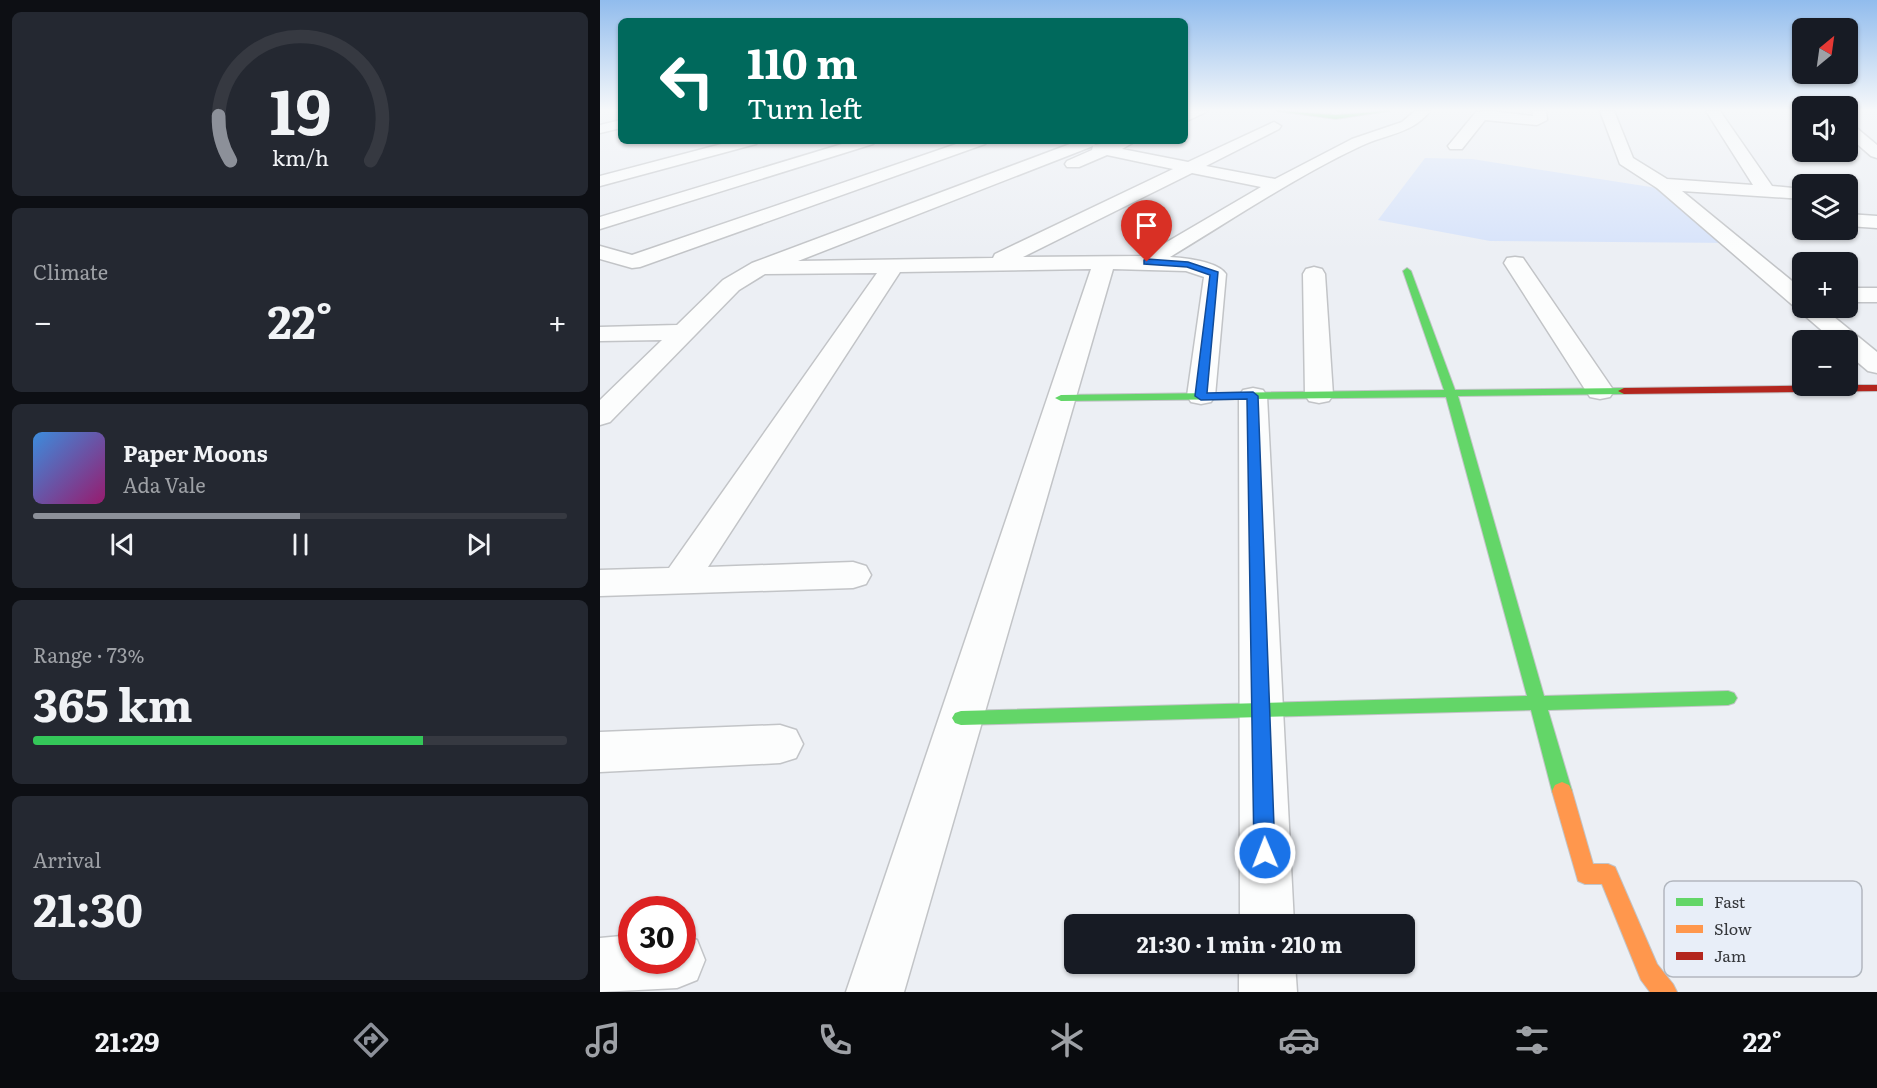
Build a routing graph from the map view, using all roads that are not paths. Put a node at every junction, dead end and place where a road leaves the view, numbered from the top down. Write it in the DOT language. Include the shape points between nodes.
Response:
graph roads {
  1 [pos="689,157"];
  2 [pos="815,157"];
  3 [pos="933,157"];
  4 [pos="1061,157"];
  5 [pos="1067,157"];
  6 [pos="1144,157"];
  7 [pos="1211,157"];
  8 [pos="1327,157"];
  9 [pos="1625,157"];
  10 [pos="1744,157"];
  11 [pos="1193,168"];
  12 [pos="600,181"];
  13 [pos="1277,184"];
  14 [pos="1663,184"];
  15 [pos="1767,191"];
  16 [pos="1792,193"];
  17 [pos="1691,208"];
  18 [pos="1725,210"];
  19 [pos="1858,221"];
  20 [pos="1877,222"];
  21 [pos="600,223"];
  22 [pos="896,236"];
  23 [pos="862,249"];
  24 [pos="600,252"];
  25 [pos="1104,262"];
  26 [pos="1147,262"];
  27 [pos="1515,263"];
  28 [pos="993,264"];
  29 [pos="893,266"];
  30 [pos="818,267"];
  31 [pos="760,268"];
  32 [pos="1407,271"];
  33 [pos="1314,274"];
  34 [pos="1792,291"];
  35 [pos="1858,295"];
  36 [pos="1877,295"];
  37 [pos="1823,318"];
  38 [pos="684,332"];
  39 [pos="600,334"];
  40 [pos="1877,365"];
  41 [pos="1877,388"];
  42 [pos="1600,391"];
  43 [pos="1452,393"];
  44 [pos="1320,395"];
  45 [pos="1201,396"];
  46 [pos="1253,396"];
  47 [pos="1061,398"];
  48 [pos="600,416"];
  49 [pos="853,575"];
  50 [pos="680,580"];
  51 [pos="600,583"];
  52 [pos="1728,698"];
  53 [pos="1537,703"];
  54 [pos="1262,710"];
  55 [pos="961,718"];
  56 [pos="780,744"];
  57 [pos="600,752"];
  58 [pos="1267,914"];
  59 [pos="618,965"];
  60 [pos="600,966"];
  61 [pos="1268,974"];
  62 [pos="875,992"];
  63 [pos="1268,992"];
  64 [pos="1665,992"];
  1 -- 12 [label="street"];
  2 -- 21 [label="street"];
  3 -- 24 [label="street" via="632,262"];
  4 -- 31 [label="street"];
  5 -- 22 [label="street"];
  6 -- 11 [label="street"];
  7 -- 11 [label="street"];
  8 -- 13 [label="street"];
  9 -- 14 [label="street"];
  10 -- 15 [label="street"];
  11 -- 13 [label="street"];
  11 -- 28 [label="street"];
  13 -- 26 [label="street"];
  14 -- 15 [label="street"];
  14 -- 17 [label="street"];
  15 -- 16 [label="street"];
  17 -- 18 [label="street"];
  17 -- 34 [label="street"];
  19 -- 20 [label="street"];
  23 -- 30 [label="street"];
  25 -- 26 [label="street"];
  25 -- 28 [label="street"];
  25 -- 47 [label="street"];
  26 -- 45 [label="street" via="1188,265 1215,274"];
  27 -- 42 [label="street"];
  28 -- 29 [label="street"];
  29 -- 30 [label="street"];
  29 -- 50 [label="street"];
  30 -- 31 [label="street"];
  31 -- 38 [label="street" via="731,285"];
  32 -- 43 [label="street"];
  33 -- 44 [label="street"];
  35 -- 36 [label="street"];
  37 -- 40 [label="street"];
  38 -- 39 [label="street"];
  38 -- 48 [label="street"];
  41 -- 42 [label="street"];
  42 -- 43 [label="street"];
  43 -- 44 [label="street"];
  43 -- 53 [label="street"];
  44 -- 46 [label="street"];
  45 -- 46 [label="street"];
  45 -- 47 [label="street"];
  46 -- 54 [label="street"];
  47 -- 55 [label="street"];
  49 -- 50 [label="street"];
  50 -- 51 [label="street"];
  52 -- 53 [label="street"];
  53 -- 54 [label="street"];
  53 -- 64 [label="street" via="1585,874 1608,874 1649,972"];
  54 -- 55 [label="street"];
  54 -- 58 [label="street"];
  55 -- 62 [label="street"];
  56 -- 57 [label="street"];
  59 -- 60 [label="street"];
  61 -- 63 [label="street"];
}
